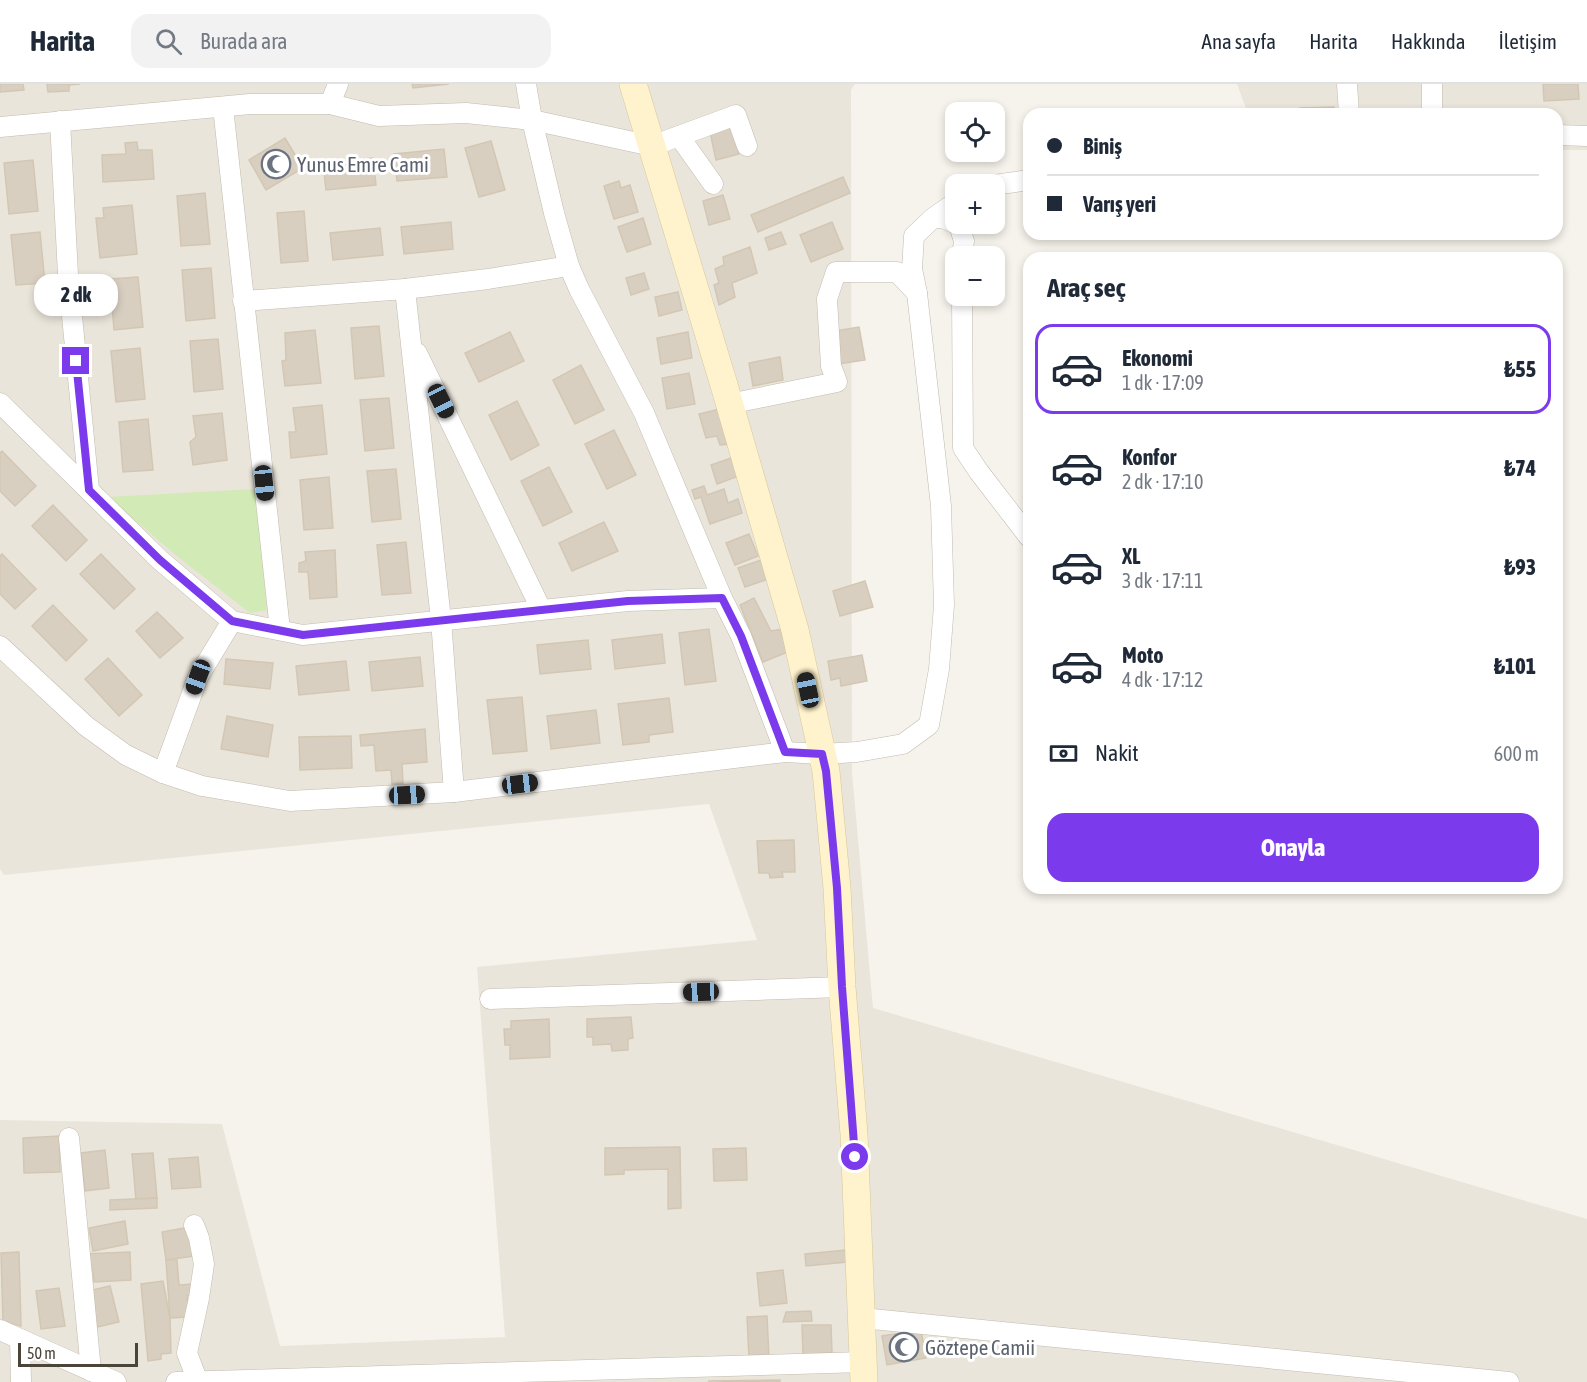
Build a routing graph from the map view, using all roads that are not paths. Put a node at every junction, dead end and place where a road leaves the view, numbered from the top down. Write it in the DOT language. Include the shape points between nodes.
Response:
graph roads {
  1 [pos="338,84"];
  2 [pos="526,84"];
  3 [pos="633,84"];
  4 [pos="1347,84"];
  5 [pos="1432,84"];
  6 [pos="330,104"];
  7 [pos="223,107"];
  8 [pos="1349,108"];
  9 [pos="1432,108"];
  10 [pos="532,120"];
  11 [pos="60,121"];
  12 [pos="0,127"];
  13 [pos="1563,135"];
  14 [pos="679,136"];
  15 [pos="1587,136"];
  16 [pos="651,146"];
  17 [pos="747,146"];
  18 [pos="1023,181"];
  19 [pos="1005,183"];
  20 [pos="713,184"];
  21 [pos="945,210"];
  22 [pos="933,218"];
  23 [pos="963,246"];
  24 [pos="569,266"];
  25 [pos="405,289"];
  26 [pos="916,293"];
  27 [pos="243,302"];
  28 [pos="962,306"];
  29 [pos="411,339"];
  30 [pos="0,403"];
  31 [pos="729,404"];
  32 [pos="89,490"];
  33 [pos="1023,529"];
  34 [pos="722,598"];
  35 [pos="541,609"];
  36 [pos="441,620"];
  37 [pos="232,621"];
  38 [pos="280,630"];
  39 [pos="0,645"];
  40 [pos="785,752"];
  41 [pos="822,754"];
  42 [pos="163,773"];
  43 [pos="454,792"];
  44 [pos="842,987"];
  45 [pos="490,999"];
  46 [pos="69,1138"];
  47 [pos="194,1225"];
  48 [pos="862,1318"];
  49 [pos="0,1330"];
  50 [pos="20,1340"];
  51 [pos="91,1371"];
  52 [pos="864,1372"];
  53 [pos="21,1382"];
  54 [pos="116,1382"];
  55 [pos="176,1382"];
  56 [pos="199,1382"];
  57 [pos="1509,1382"];
  1 -- 6 [label="street"];
  2 -- 10 [label="street"];
  3 -- 16 [label="street"];
  4 -- 8 [label="street"];
  5 -- 9 [label="street"];
  6 -- 7 [label="street"];
  6 -- 10 [label="street" via="379,116 466,113"];
  7 -- 11 [label="street"];
  7 -- 27 [label="street"];
  10 -- 16 [label="street"];
  10 -- 24 [label="street"];
  11 -- 12 [label="street"];
  11 -- 32 [label="street" via="68,275"];
  13 -- 15 [label="street"];
  14 -- 16 [label="street"];
  14 -- 17 [label="street" via="736,115"];
  14 -- 20 [label="street"];
  16 -- 31 [label="street"];
  18 -- 19 [label="street"];
  21 -- 22 [label="street"];
  22 -- 23 [label="street" via="959,225"];
  22 -- 26 [label="street" via="914,236 912,269"];
  24 -- 25 [label="street"];
  24 -- 34 [label="street" via="644,413"];
  25 -- 27 [label="street"];
  25 -- 29 [label="street"];
  26 -- 31 [label="street" via="897,272 836,272 827,300 831,366 837,382"];
  26 -- 41 [label="street" via="941,506 944,583 939,669 928,725 903,744"];
  27 -- 38 [label="street"];
  28 -- 33 [label="street" via="963,448"];
  29 -- 35 [label="street"];
  29 -- 36 [label="street"];
  30 -- 32 [label="street"];
  31 -- 41 [label="street" via="795,630"];
  32 -- 37 [label="street" via="160,560"];
  34 -- 35 [label="street"];
  34 -- 40 [label="street" via="741,636"];
  35 -- 36 [label="street"];
  36 -- 38 [label="street" via="303,635"];
  36 -- 43 [label="street"];
  37 -- 38 [label="street"];
  37 -- 42 [label="street" via="198,677"];
  39 -- 42 [label="street" via="86,726 126,754"];
  40 -- 41 [label="street"];
  40 -- 43 [label="street"];
  41 -- 44 [label="street" via="837,888"];
  42 -- 43 [label="street" via="202,786 290,801"];
  44 -- 45 [label="street"];
  44 -- 48 [label="street" via="854,1134"];
  46 -- 51 [label="street"];
  47 -- 56 [label="street" via="204,1264 187,1353"];
  48 -- 52 [label="street"];
  48 -- 57 [label="street"];
  49 -- 50 [label="street"];
  50 -- 51 [label="street"];
  50 -- 53 [label="street"];
  51 -- 54 [label="street"];
  52 -- 56 [label="street"];
  55 -- 56 [label="street"];
}
